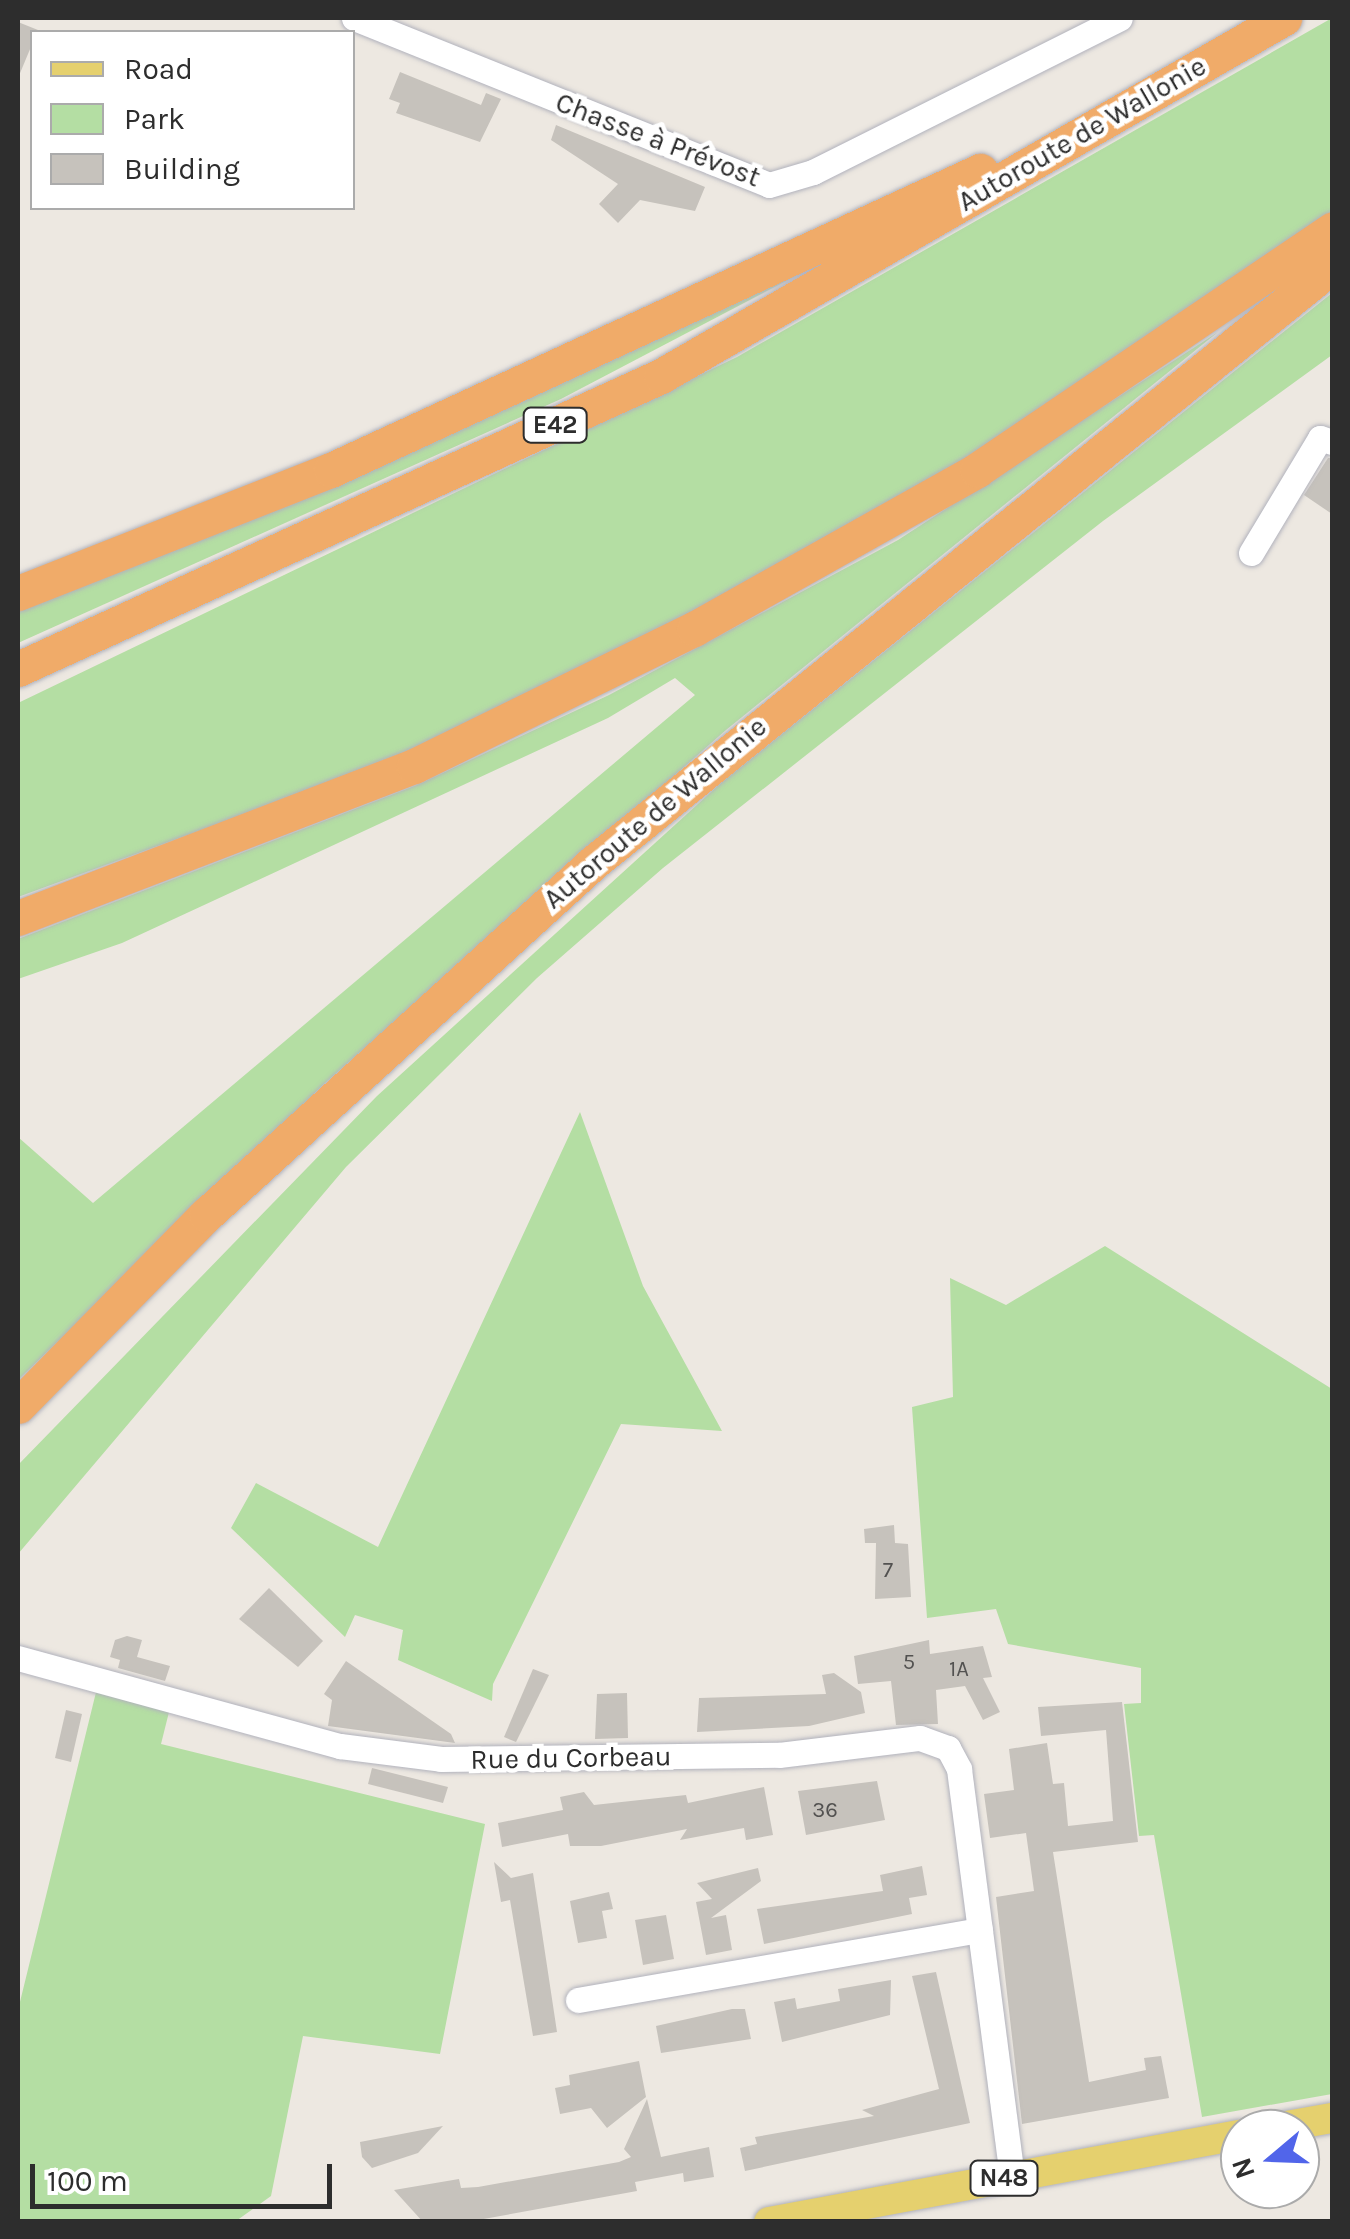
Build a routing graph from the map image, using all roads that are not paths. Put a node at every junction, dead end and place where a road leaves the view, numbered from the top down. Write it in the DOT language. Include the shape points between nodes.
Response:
graph roads {
  1 [pos="354,18"];
  2 [pos="1120,18"];
  3 [pos="1284,18"];
  4 [pos="1070,140"];
  5 [pos="1332,230"];
  6 [pos="1332,266"];
  7 [pos="1332,442"];
  8 [pos="1251,553"];
  9 [pos="18,593"];
  10 [pos="18,669"];
  11 [pos="18,918"];
  12 [pos="44,1378"];
  13 [pos="18,1406"];
  14 [pos="18,1436"];
  15 [pos="18,1658"];
  16 [pos="980,1930"];
  17 [pos="578,2000"];
  18 [pos="1220,2138"];
  19 [pos="1012,2177"];
  20 [pos="769,2222"];
  1 -- 2 [label="street, Chasse à Prévost" via="769,185 813,172"];
  3 -- 4 [label="highway, Autoroute de Wallonie / E42"];
  4 -- 9 [label="highway" via="964,176 331,470"];
  4 -- 10 [label="highway, Autoroute de Wallonie / E42" via="661,376"];
  5 -- 11 [label="highway" via="976,470 677,637 414,766"];
  6 -- 12 [label="highway, Autoroute de Wallonie" via="594,862 206,1215"];
  7 -- 8 [label="street" via="1320,438"];
  12 -- 13 [label="highway, Autoroute de Wallonie"];
  12 -- 14 [label="highway"];
  15 -- 16 [label="street, Rue du Corbeau" via="340,1746 441,1760 778,1755 920,1738 948,1748 959,1769"];
  16 -- 17 [label="street"];
  16 -- 19 [label="street, Rue du Corbeau"];
  18 -- 19 [label="main road, N48"];
  19 -- 20 [label="main road, N48"];
}
